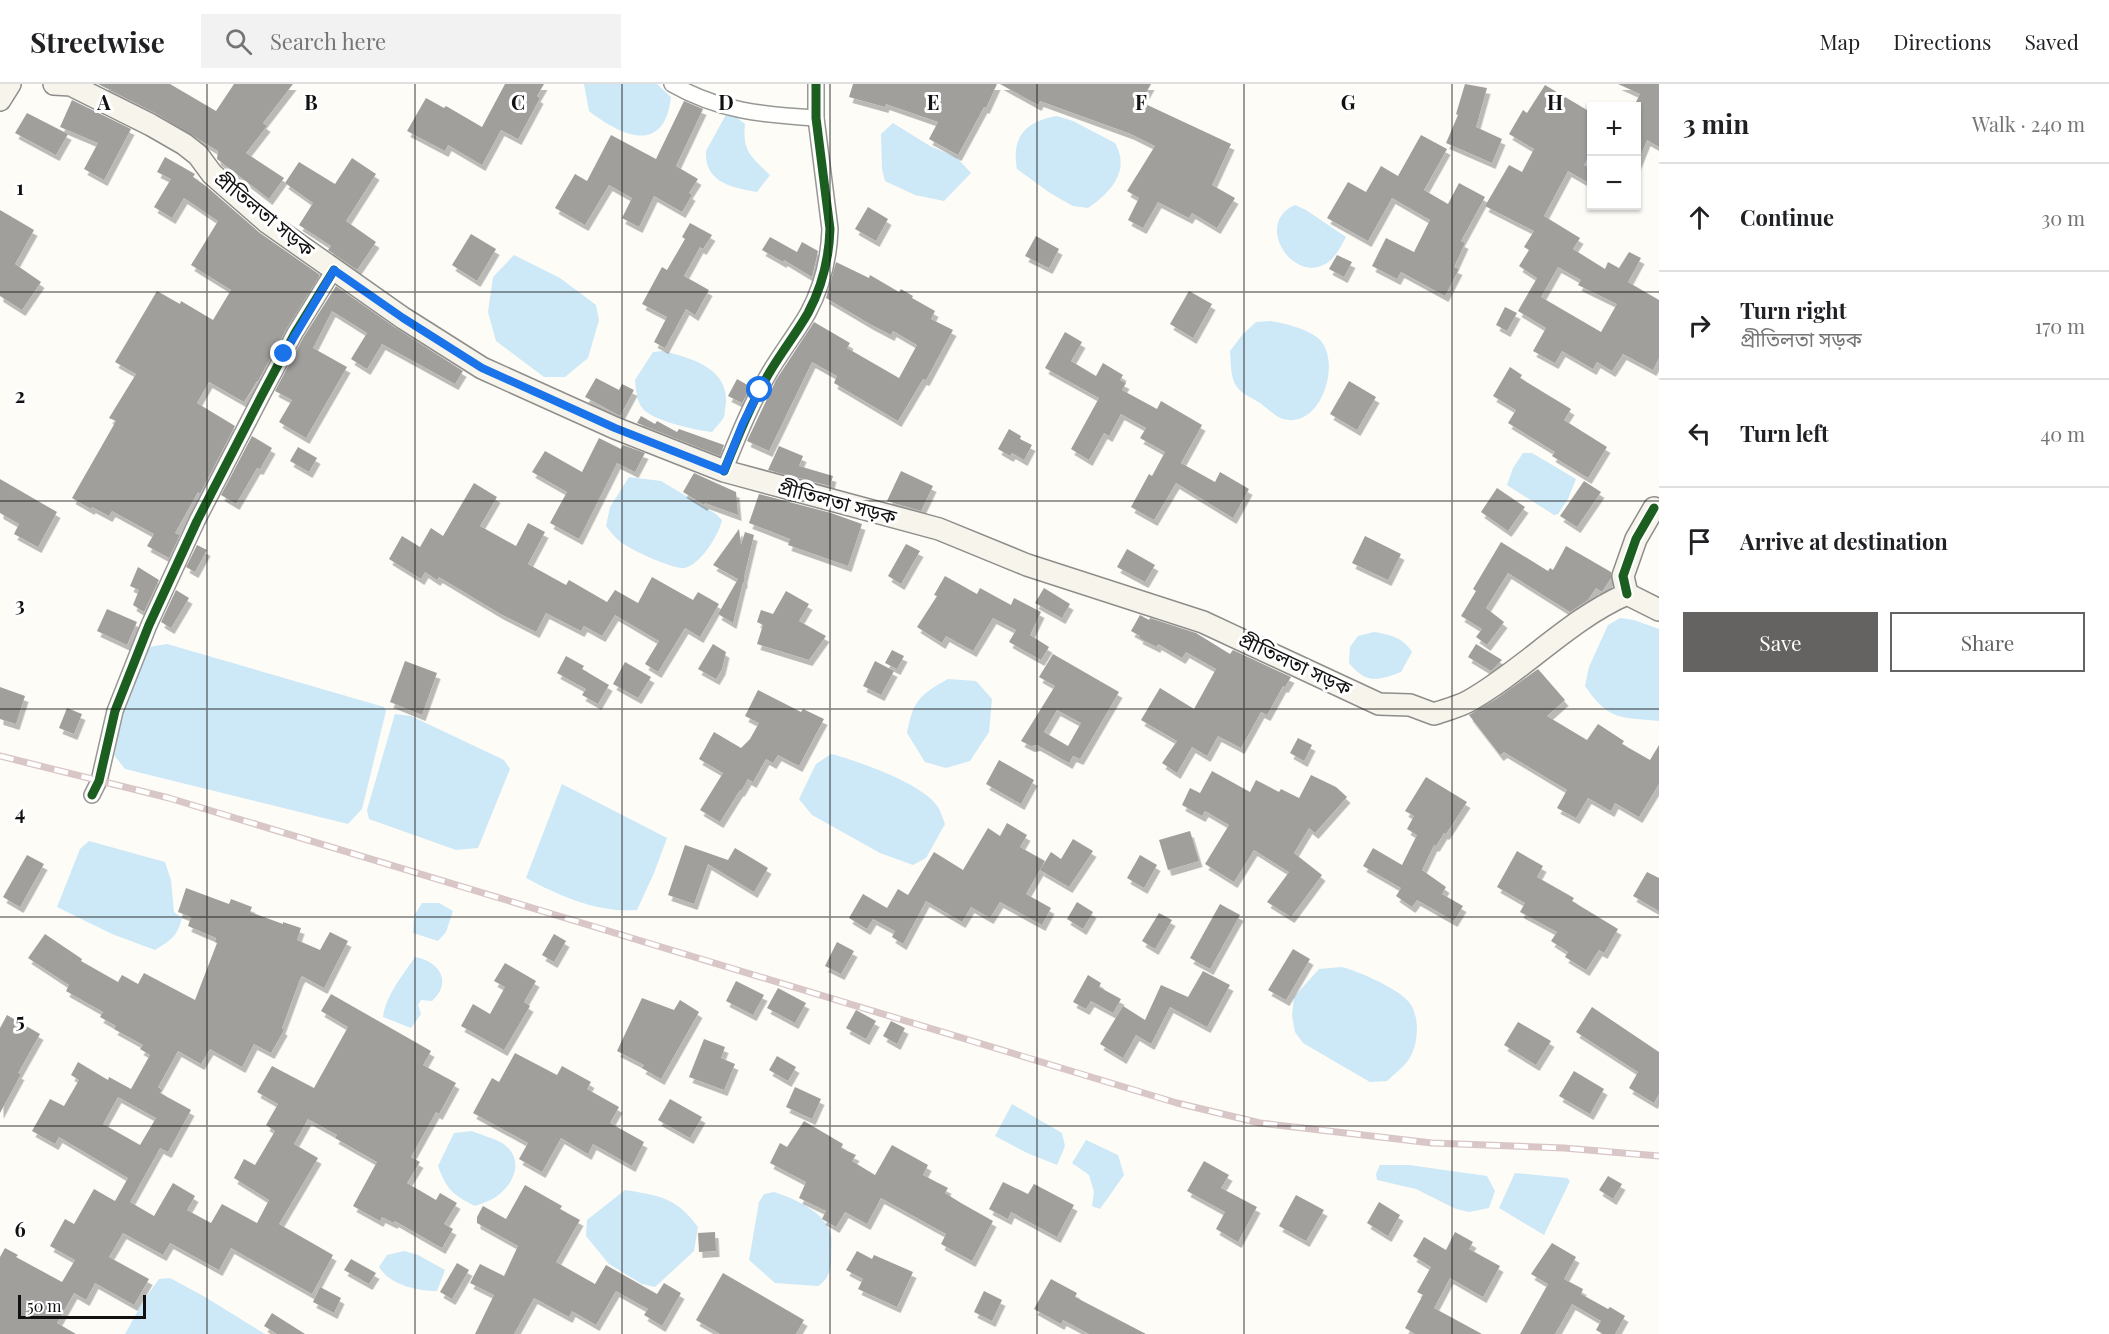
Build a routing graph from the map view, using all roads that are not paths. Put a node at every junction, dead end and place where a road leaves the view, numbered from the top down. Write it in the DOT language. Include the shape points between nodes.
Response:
graph roads {
  1 [pos="10,84"];
  2 [pos="54,84"];
  3 [pos="672,84"];
  4 [pos="816,84"];
  5 [pos="0,100"];
  6 [pos="816,118"];
  7 [pos="334,270"];
  8 [pos="724,471"];
  9 [pos="1656,502"];
  10 [pos="1627,594"];
  11 [pos="1659,610"];
  12 [pos="92,795"];
  1 -- 5 [label="main road"];
  2 -- 7 [label="main road, প্রীতিলতা সড়ক" via="71,85 184,144 268,223"];
  3 -- 6 [label="street" via="718,105"];
  4 -- 6 [label="street"];
  6 -- 8 [label="street" via="830,229 821,283 807,314 768,374"];
  7 -- 8 [label="main road, প্রীতিলতা সড়ক" via="482,368 615,428"];
  7 -- 12 [label="street" via="261,397 149,625 115,711 99,781"];
  8 -- 10 [label="main road, প্রীতিলতা সড়ক" via="939,529 1028,565 1203,622 1379,704 1410,705 1434,714 1467,702 1572,627"];
  9 -- 10 [label="main road" via="1636,539 1623,576"];
  10 -- 11 [label="main road"];
}
